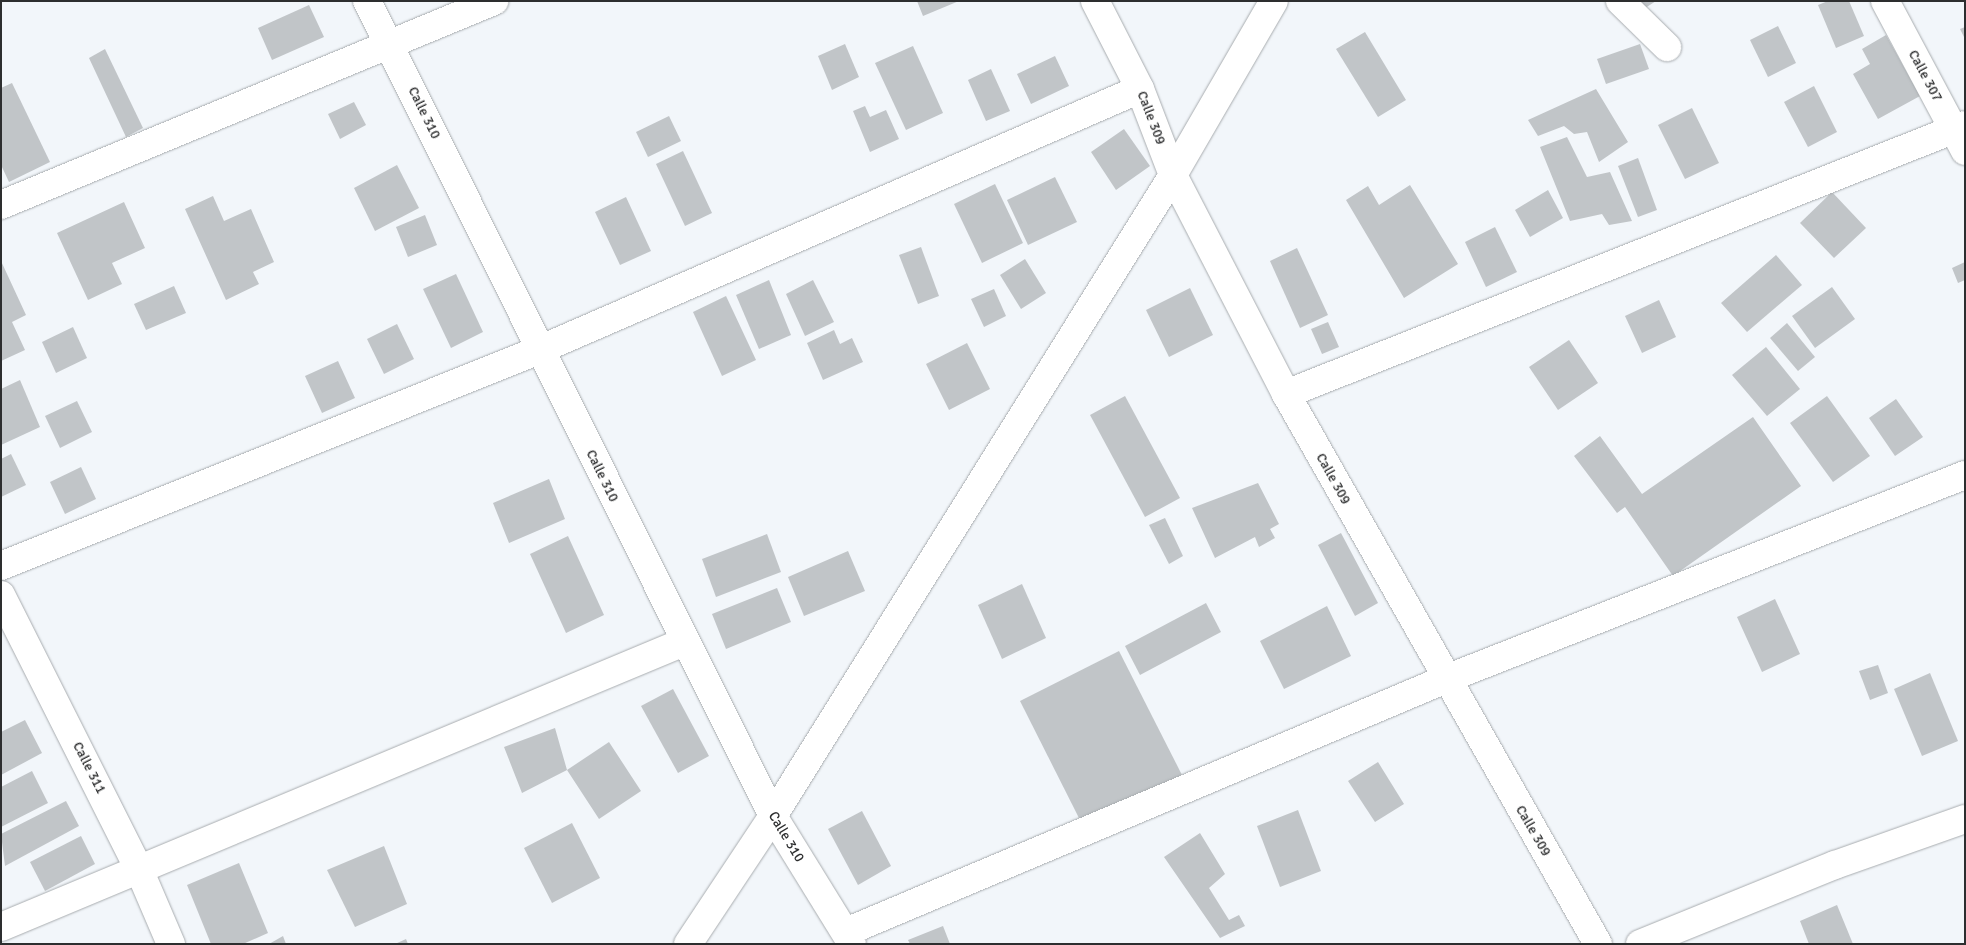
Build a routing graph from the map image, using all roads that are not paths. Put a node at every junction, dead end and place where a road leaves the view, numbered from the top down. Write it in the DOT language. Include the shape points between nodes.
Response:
graph roads {
  1 [pos="367,1"];
  2 [pos="494,1"];
  3 [pos="1095,1"];
  4 [pos="1274,1"];
  5 [pos="1620,1"];
  6 [pos="1885,1"];
  7 [pos="390,44"];
  8 [pos="1667,47"];
  9 [pos="1140,89"];
  10 [pos="1961,135"];
  11 [pos="1173,175"];
  12 [pos="1,205"];
  13 [pos="539,350"];
  14 [pos="1286,394"];
  15 [pos="1965,474"];
  16 [pos="1,566"];
  17 [pos="1,595"];
  18 [pos="684,642"];
  19 [pos="1446,680"];
  20 [pos="773,816"];
  21 [pos="1965,819"];
  22 [pos="138,867"];
  23 [pos="1,927"];
  24 [pos="849,938"];
  25 [pos="171,944"];
  26 [pos="688,944"];
  27 [pos="1598,944"];
  28 [pos="1640,944"];
  1 -- 7 [label="street, Calle 310"];
  2 -- 7 [label="street"];
  3 -- 9 [label="street, Calle 309"];
  4 -- 11 [label="street"];
  5 -- 8 [label="street"];
  6 -- 10 [label="street, Calle 307"];
  7 -- 12 [label="street"];
  7 -- 13 [label="street, Calle 310"];
  9 -- 11 [label="street, Calle 309"];
  9 -- 13 [label="street"];
  10 -- 14 [label="street"];
  11 -- 14 [label="street, Calle 309"];
  11 -- 20 [label="street"];
  13 -- 16 [label="street"];
  13 -- 18 [label="street, Calle 310"];
  14 -- 19 [label="street, Calle 309"];
  15 -- 19 [label="street"];
  17 -- 22 [label="street, Calle 311"];
  18 -- 20 [label="street, Calle 310"];
  18 -- 22 [label="street"];
  19 -- 24 [label="street"];
  19 -- 27 [label="street, Calle 309"];
  20 -- 24 [label="street, Calle 310"];
  20 -- 26 [label="street"];
  21 -- 28 [label="street" via="1835,865"];
  22 -- 23 [label="street"];
  22 -- 25 [label="street, Calle 311"];
}
